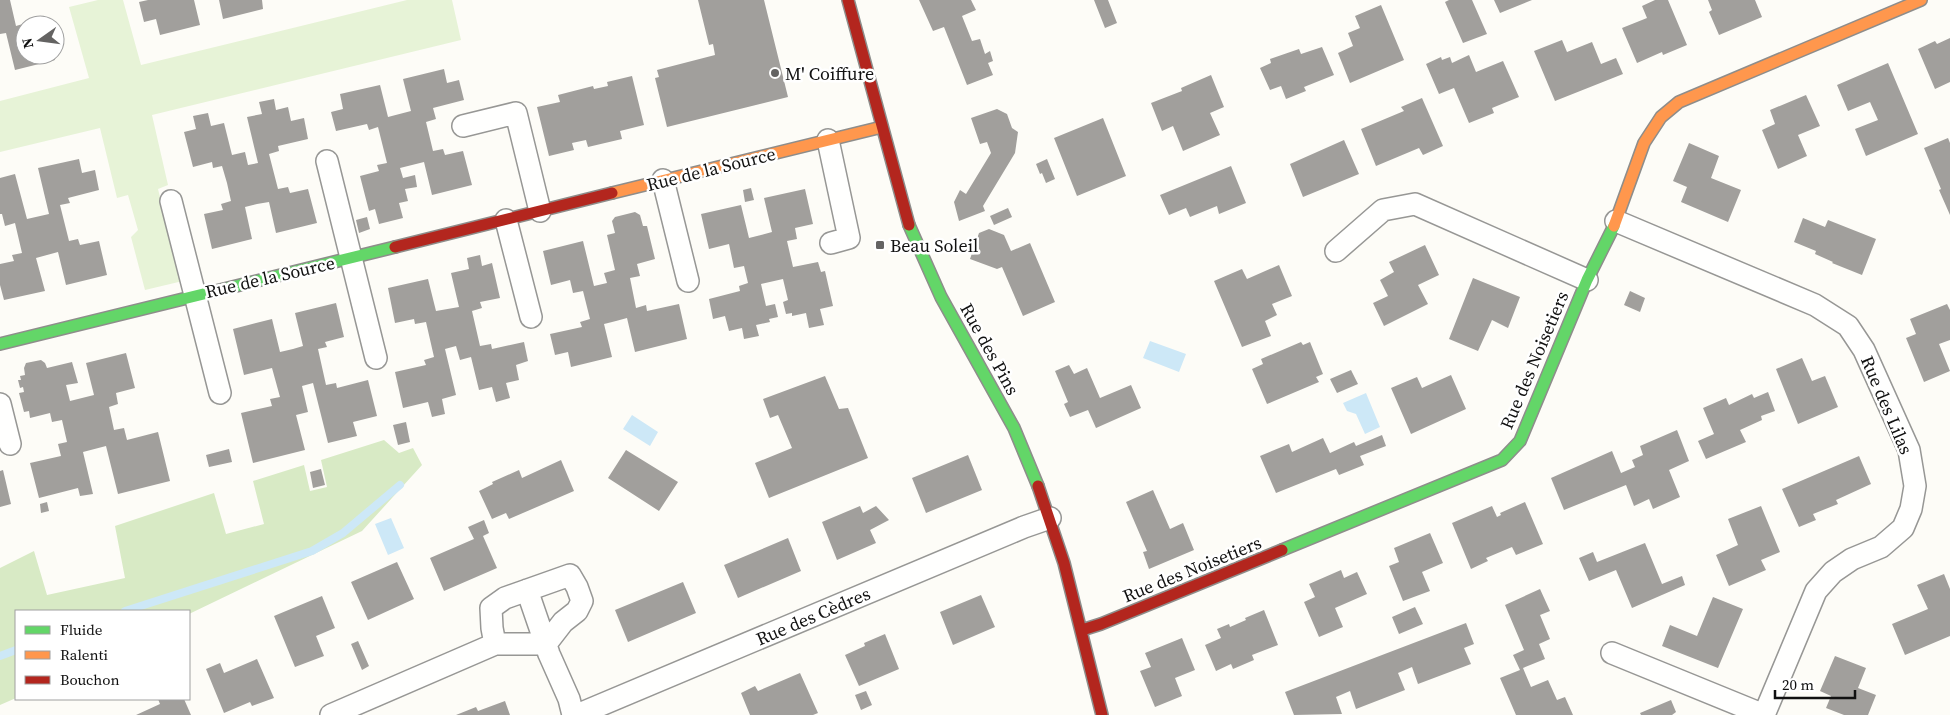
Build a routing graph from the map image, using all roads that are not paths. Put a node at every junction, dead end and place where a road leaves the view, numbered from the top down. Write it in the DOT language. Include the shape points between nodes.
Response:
graph roads {
  1 [pos="848,0"];
  2 [pos="1921,0"];
  3 [pos="463,126"];
  4 [pos="882,126"];
  5 [pos="828,140"];
  6 [pos="327,162"];
  7 [pos="663,180"];
  8 [pos="171,200"];
  9 [pos="540,211"];
  10 [pos="506,220"];
  11 [pos="1616,221"];
  12 [pos="830,243"];
  13 [pos="1336,251"];
  14 [pos="350,258"];
  15 [pos="1587,280"];
  16 [pos="688,281"];
  17 [pos="194,295"];
  18 [pos="531,317"];
  19 [pos="0,344"];
  20 [pos="376,358"];
  21 [pos="220,393"];
  22 [pos="0,404"];
  23 [pos="10,444"];
  24 [pos="1050,518"];
  25 [pos="527,590"];
  26 [pos="1082,630"];
  27 [pos="495,644"];
  28 [pos="546,644"];
  29 [pos="1612,652"];
  30 [pos="331,715"];
  31 [pos="573,715"];
  32 [pos="577,715"];
  33 [pos="1102,715"];
  34 [pos="1764,715"];
  1 -- 4 [label="street, Rue des Pins"];
  2 -- 11 [label="street, Rue des Noisetiers" via="1679,102 1661,118 1644,143"];
  3 -- 9 [label="street" via="516,113"];
  4 -- 5 [label="street, Rue de la Source"];
  4 -- 24 [label="street, Rue des Pins" via="911,232 942,297 1014,428"];
  5 -- 7 [label="street, Rue de la Source"];
  5 -- 12 [label="street" via="849,238"];
  6 -- 14 [label="street"];
  7 -- 9 [label="street, Rue de la Source"];
  7 -- 16 [label="street"];
  8 -- 17 [label="street"];
  9 -- 10 [label="street, Rue de la Source"];
  10 -- 14 [label="street, Rue de la Source"];
  10 -- 18 [label="street"];
  11 -- 15 [label="street, Rue des Noisetiers"];
  11 -- 34 [label="street, Rue des Lilas" via="1815,305 1848,326 1864,350 1909,450 1915,486 1903,528 1881,547 1832,572 1816,591"];
  13 -- 15 [label="street" via="1383,210 1415,204"];
  14 -- 17 [label="street, Rue de la Source"];
  14 -- 20 [label="street"];
  15 -- 26 [label="street, Rue des Noisetiers" via="1520,441 1502,460"];
  17 -- 19 [label="street, Rue de la Source"];
  17 -- 21 [label="street"];
  22 -- 23 [label="street"];
  24 -- 26 [label="street, Rue des Pins"];
  24 -- 32 [label="street, Rue des Cèdres"];
  25 -- 27 [label="street" via="505,598 492,608"];
  25 -- 28 [label="street"];
  25 -- 28 [label="street" via="570,575 582,601 577,611 563,622"];
  26 -- 33 [label="street, Rue des Pins"];
  27 -- 28 [label="street"];
  27 -- 30 [label="street"];
  28 -- 31 [label="street"];
  29 -- 34 [label="street, Rue des Lilas"];
}
